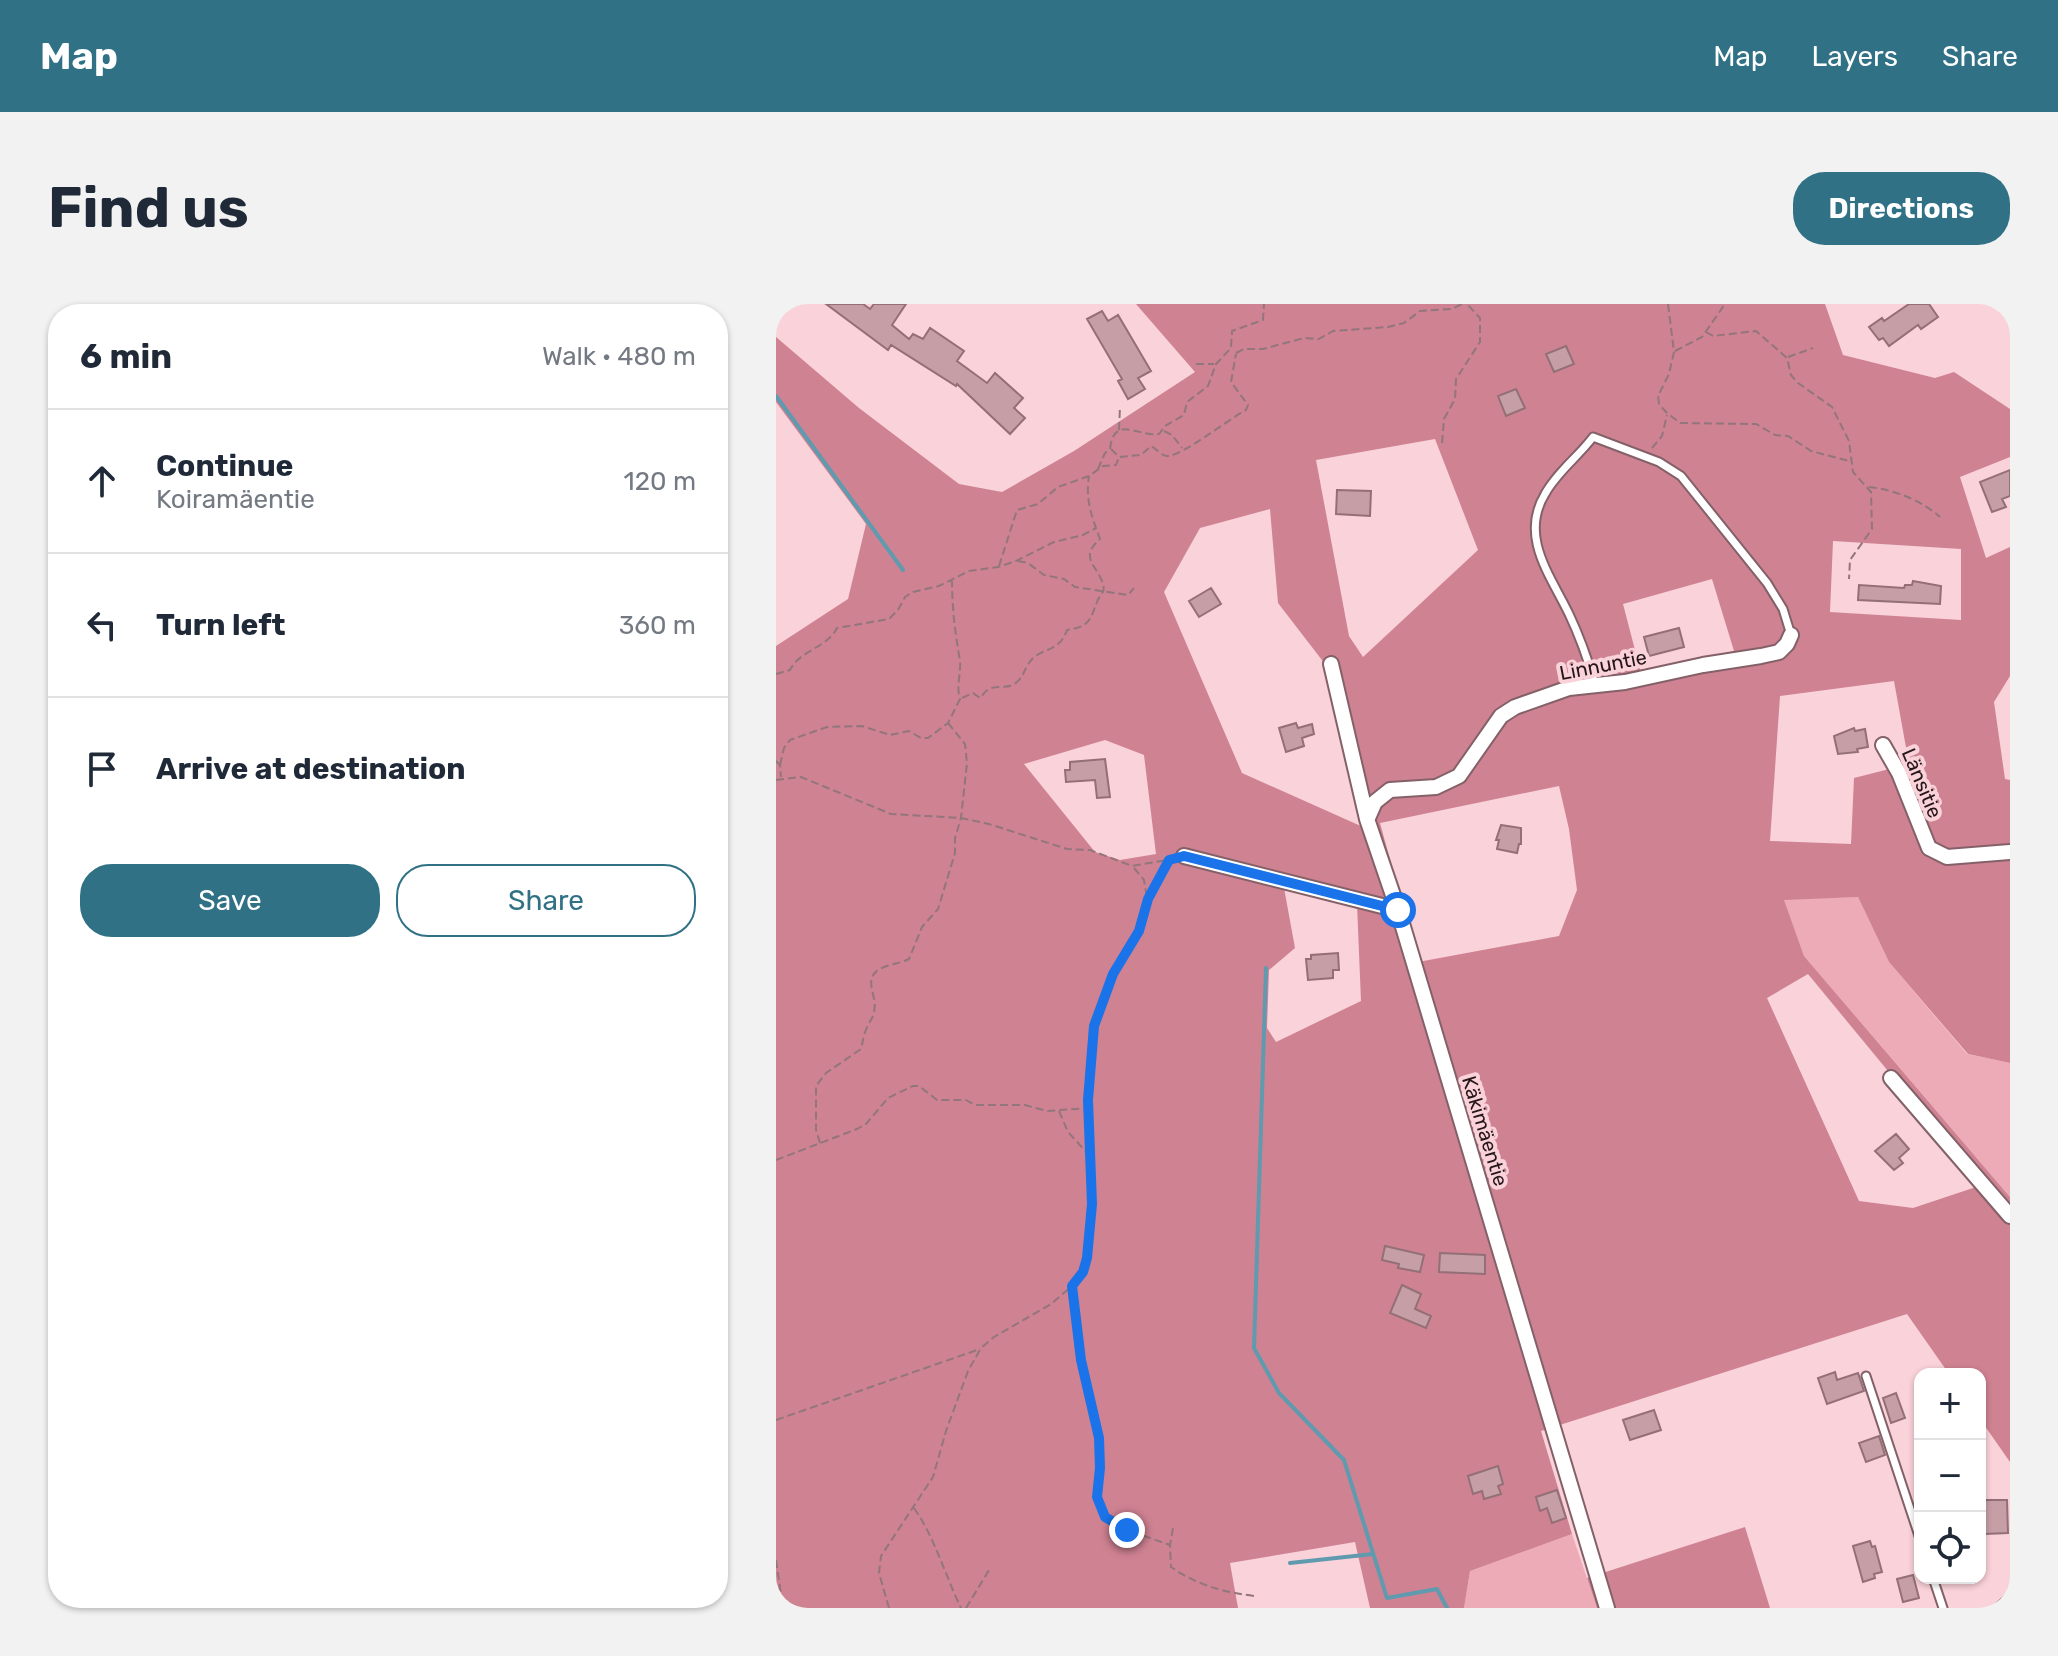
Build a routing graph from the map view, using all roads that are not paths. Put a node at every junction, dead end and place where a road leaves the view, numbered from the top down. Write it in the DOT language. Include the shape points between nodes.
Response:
graph roads {
  1 [pos="1791,635"];
  2 [pos="1331,664"];
  3 [pos="1595,684"];
  4 [pos="1883,745"];
  5 [pos="1367,819"];
  6 [pos="2010,852"];
  7 [pos="1184,856"];
  8 [pos="1398,910"];
  9 [pos="1891,1078"];
  10 [pos="2010,1216"];
  11 [pos="1866,1376"];
  12 [pos="1914,1521"];
  13 [pos="1935,1584"];
  14 [pos="2010,1602"];
  15 [pos="1607,1608"];
  16 [pos="1943,1608"];
  17 [pos="2003,1608"];
  1 -- 3 [label="street, Linnuntie" via="1779,652"];
  1 -- 3 [label="lane" via="1767,583 1681,476 1593,437 1545,494 1534,518 1536,545"];
  2 -- 5 [label="street, Käkimäentie"];
  3 -- 5 [label="street, Linnuntie" via="1515,707 1501,716 1459,776 1436,787 1390,790 1375,802"];
  4 -- 6 [label="street, Länsitie" via="1929,848 1947,857"];
  5 -- 8 [label="street, Käkimäentie"];
  7 -- 8 [label="street"];
  8 -- 15 [label="street, Käkimäentie"];
  9 -- 10 [label="street"];
  11 -- 12 [label="lane"];
  13 -- 16 [label="lane"];
  14 -- 17 [label="street"];
}
